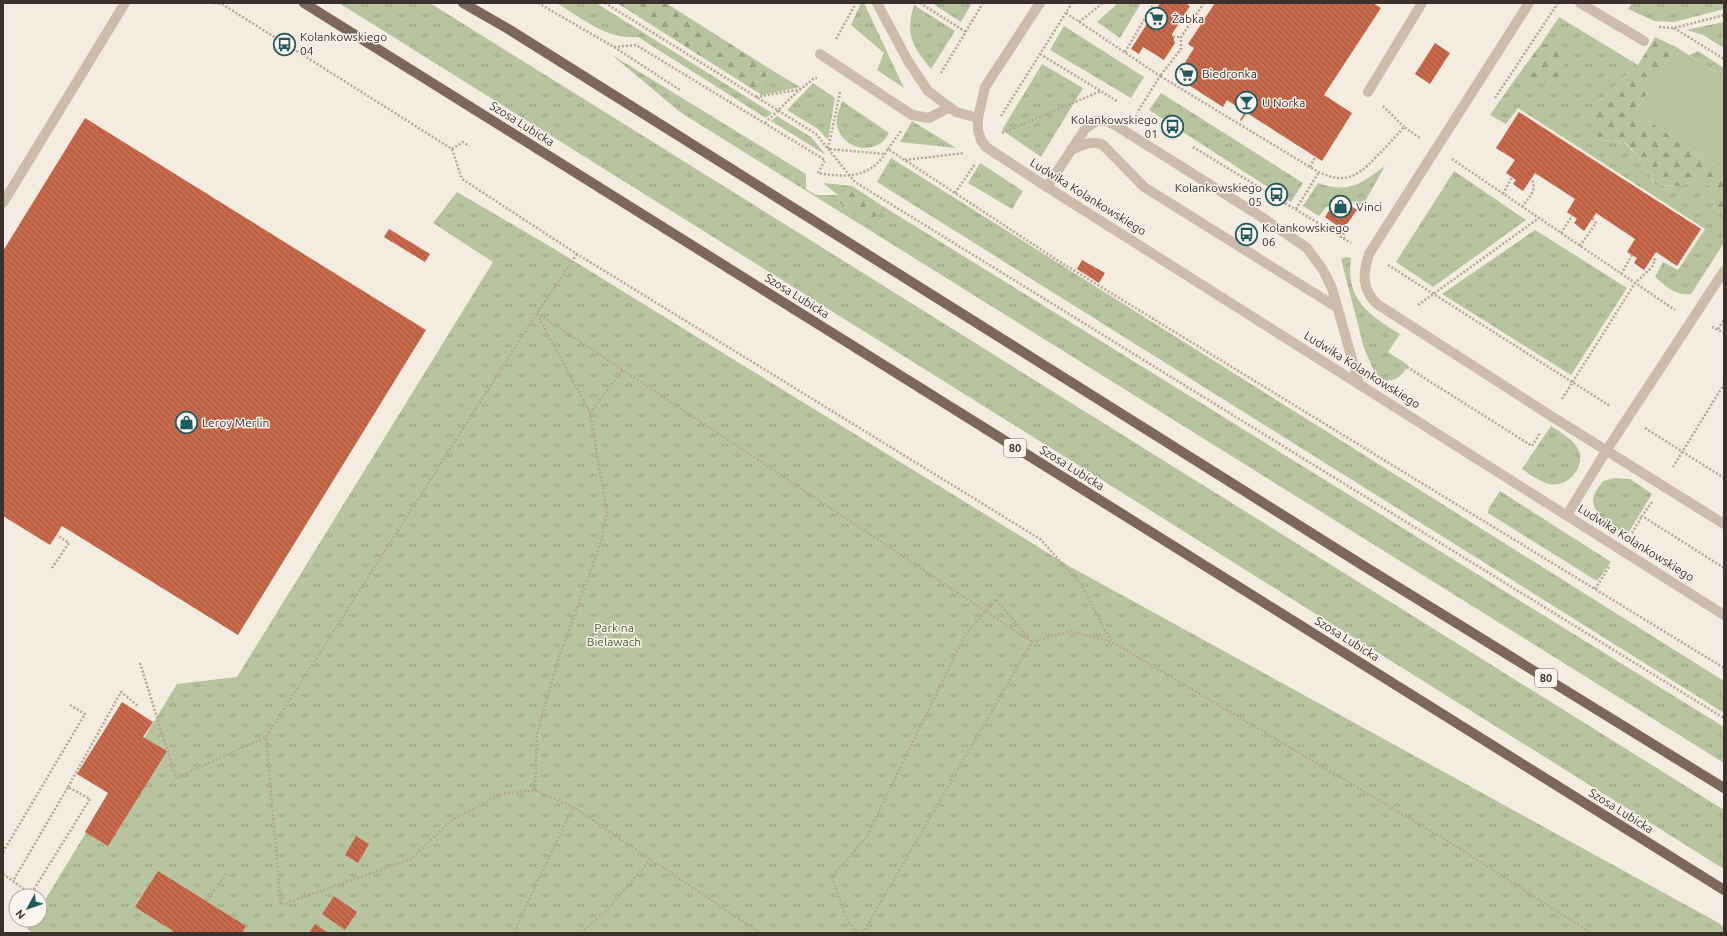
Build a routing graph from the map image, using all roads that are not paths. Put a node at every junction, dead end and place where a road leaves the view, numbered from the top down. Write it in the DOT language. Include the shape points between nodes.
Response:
graph roads {
  1 [pos="125,3"];
  2 [pos="304,3"];
  3 [pos="463,3"];
  4 [pos="877,3"];
  5 [pos="1040,3"];
  6 [pos="1422,3"];
  7 [pos="1529,3"];
  8 [pos="1580,3"];
  9 [pos="1644,40"];
  10 [pos="823,56"];
  11 [pos="1368,92"];
  12 [pos="950,107"];
  13 [pos="978,118"];
  14 [pos="1071,150"];
  15 [pos="1047,187"];
  16 [pos="3,202"];
  17 [pos="1724,271"];
  18 [pos="1338,308"];
  19 [pos="1359,384"];
  20 [pos="1606,451"];
  21 [pos="1567,515"];
  22 [pos="1724,524"];
  23 [pos="1724,615"];
  24 [pos="1724,788"];
  25 [pos="1724,890"];
  1 -- 16 [label="street"];
  2 -- 25 [label="main road, Szosa Lubicka / 80"];
  3 -- 24 [label="main road, 80"];
  4 -- 12 [label="street" via="908,61 928,91"];
  5 -- 13 [label="street" via="984,87"];
  6 -- 11 [label="street"];
  7 -- 20 [label="street" via="1370,254 1364,275 1365,287 1377,304"];
  8 -- 9 [label="street"];
  10 -- 12 [label="street" via="912,115 929,118"];
  12 -- 13 [label="street" via="956,112"];
  13 -- 15 [label="street, Ludwika Kolankowskiego" via="985,149"];
  14 -- 15 [label="street"];
  14 -- 18 [label="street" via="1089,143 1103,145 1144,187"];
  14 -- 18 [label="street" via="1093,122 1102,120 1115,125 1304,246 1328,279"];
  15 -- 19 [label="street, Ludwika Kolankowskiego"];
  17 -- 20 [label="street"];
  18 -- 19 [label="street"];
  19 -- 21 [label="street, Ludwika Kolankowskiego"];
  20 -- 21 [label="street"];
  20 -- 22 [label="street"];
  21 -- 23 [label="street, Ludwika Kolankowskiego"];
}
